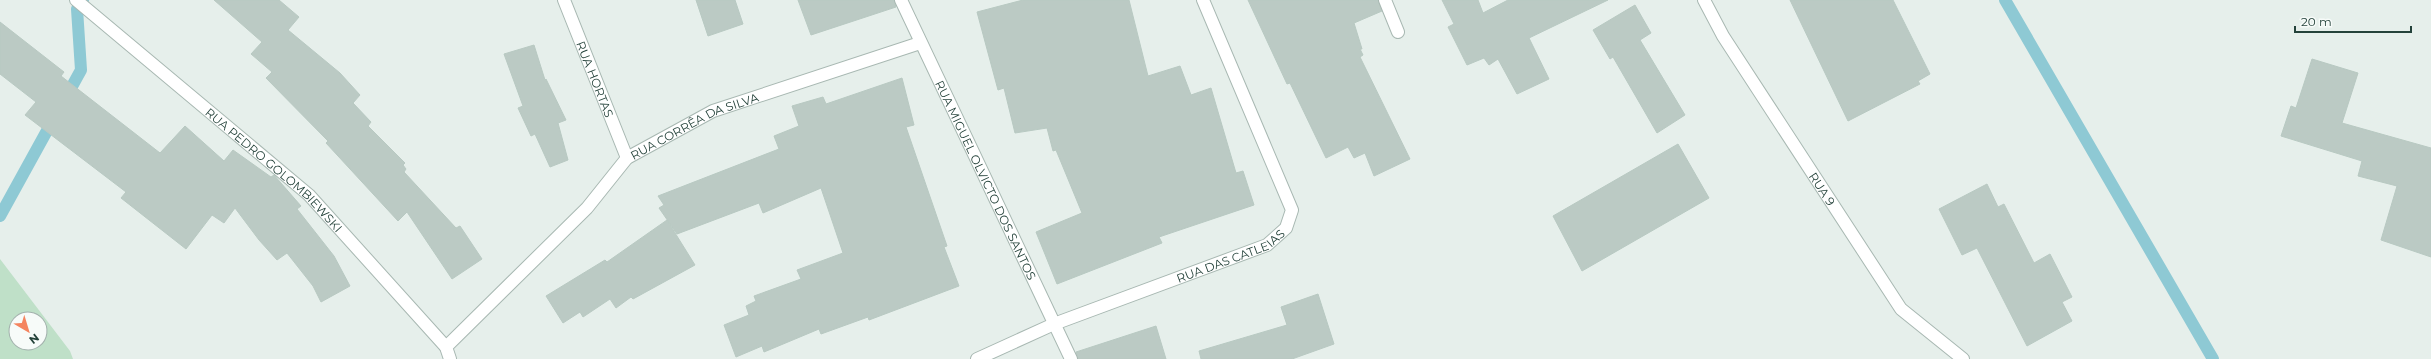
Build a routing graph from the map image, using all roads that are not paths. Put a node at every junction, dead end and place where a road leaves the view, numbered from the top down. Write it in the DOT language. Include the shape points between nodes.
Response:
graph roads {
  1 [pos="76,0"];
  2 [pos="564,0"];
  3 [pos="901,0"];
  4 [pos="1203,0"];
  5 [pos="1386,0"];
  6 [pos="1704,0"];
  7 [pos="1398,32"];
  8 [pos="920,43"];
  9 [pos="626,158"];
  10 [pos="1054,324"];
  11 [pos="446,347"];
  12 [pos="450,359"];
  13 [pos="977,359"];
  14 [pos="1071,359"];
  15 [pos="1963,359"];
  1 -- 11 [label="street, RUA PEDRO GOLOMBIEWSKI" via="309,195"];
  2 -- 9 [label="street, RUA HORTAS"];
  3 -- 8 [label="street, RUA MIGUEL OLVICTO DOS SANTOS"];
  4 -- 10 [label="street, RUA DAS CATLEIAS" via="1292,210 1286,228 1267,245"];
  5 -- 7 [label="street"];
  6 -- 15 [label="street, RUA 9" via="1722,36 1901,309"];
  8 -- 9 [label="street, RUA CORRÊA DA SILVA" via="713,111"];
  8 -- 10 [label="street, RUA MIGUEL OLVICTO DOS SANTOS"];
  9 -- 11 [label="street, RUA CORRÊA DA SILVA" via="587,208"];
  10 -- 13 [label="street, RUA DAS CATLEIAS"];
  10 -- 14 [label="street, RUA MIGUEL OLVICTO DOS SANTOS"];
  11 -- 12 [label="street, RUA PEDRO GOLOMBIEWSKI"];
}
